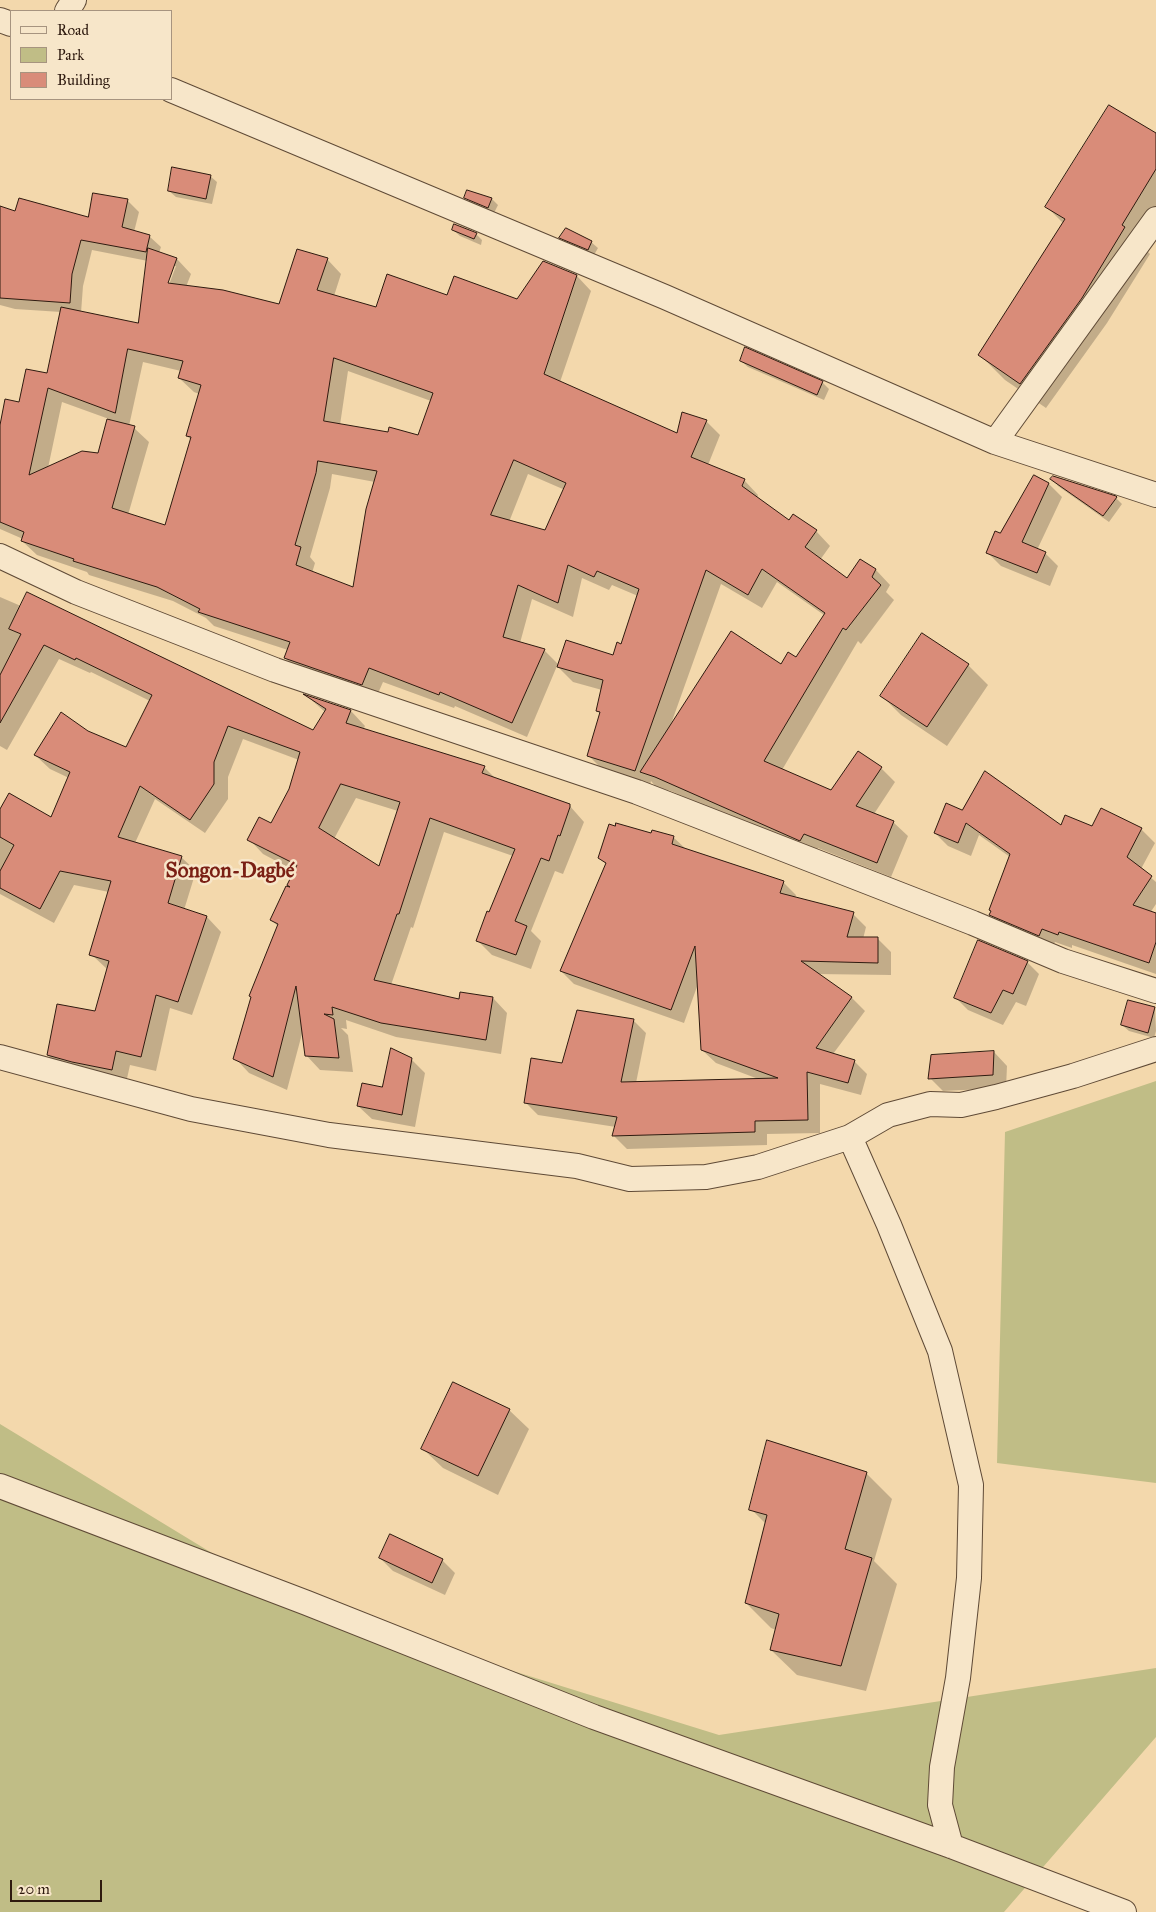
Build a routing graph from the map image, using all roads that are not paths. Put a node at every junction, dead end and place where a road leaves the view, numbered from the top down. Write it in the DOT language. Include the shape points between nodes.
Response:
graph roads {
  1 [pos="172,90"];
  2 [pos="1156,219"];
  3 [pos="995,442"];
  4 [pos="1156,494"];
  5 [pos="0,556"];
  6 [pos="1156,991"];
  7 [pos="1156,1049"];
  8 [pos="0,1058"];
  9 [pos="850,1137"];
  10 [pos="0,1486"];
  11 [pos="951,1846"];
  12 [pos="1124,1912"];
  1 -- 3 [label="street" via="665,297"];
  2 -- 3 [label="street"];
  3 -- 4 [label="street"];
  5 -- 6 [label="street" via="76,592 275,670 637,792 1063,961"];
  7 -- 9 [label="street" via="996,1097 961,1105 930,1104 888,1115"];
  8 -- 9 [label="street" via="191,1109 329,1135 577,1166 630,1179 706,1177 758,1167"];
  9 -- 11 [label="street" via="940,1351 971,1485 969,1578 958,1678 942,1767 940,1805"];
  10 -- 11 [label="street" via="594,1717"];
  11 -- 12 [label="street"];
}
